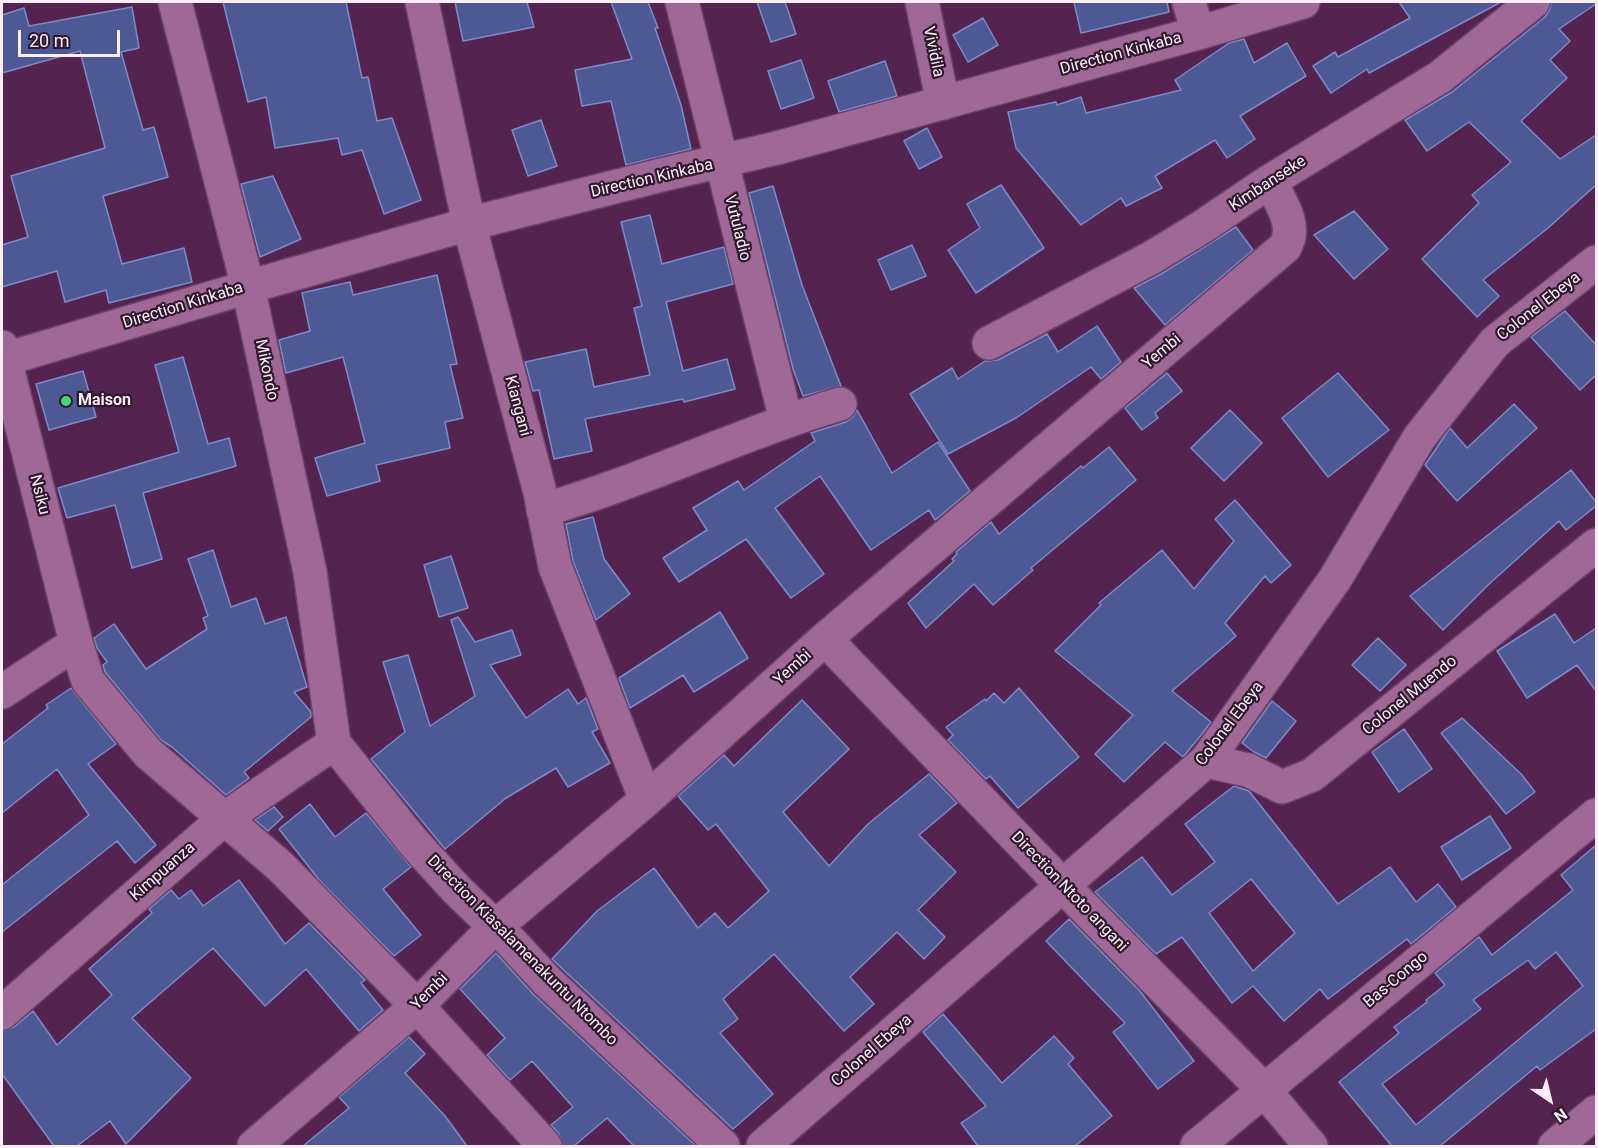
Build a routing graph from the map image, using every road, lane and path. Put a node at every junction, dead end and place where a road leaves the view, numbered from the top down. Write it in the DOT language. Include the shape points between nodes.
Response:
graph roads {
  1 [pos="175,2"];
  2 [pos="422,2"];
  3 [pos="682,2"];
  4 [pos="922,2"];
  5 [pos="1189,2"];
  6 [pos="1303,2"];
  7 [pos="1533,2"];
  8 [pos="1198,33"];
  9 [pos="944,103"];
  10 [pos="721,162"];
  11 [pos="1270,181"];
  12 [pos="469,224"];
  13 [pos="1596,262"];
  14 [pos="248,286"];
  15 [pos="989,343"];
  16 [pos="2,356"];
  17 [pos="840,404"];
  18 [pos="786,420"];
  19 [pos="543,510"];
  20 [pos="1596,545"];
  21 [pos="825,639"];
  22 [pos="76,643"];
  23 [pos="2,692"];
  24 [pos="334,743"];
  25 [pos="1206,761"];
  26 [pos="646,800"];
  27 [pos="1596,815"];
  28 [pos="225,818"];
  29 [pos="1063,886"];
  30 [pos="495,927"];
  31 [pos="417,1006"];
  32 [pos="2,1013"];
  33 [pos="1264,1090"];
  34 [pos="1596,1112"];
  35 [pos="254,1146"];
  36 [pos="545,1146"];
  37 [pos="723,1146"];
  38 [pos="763,1146"];
  39 [pos="1197,1146"];
  40 [pos="1311,1146"];
  41 [pos="1555,1146"];
  1 -- 14 [label="street, Mikondo"];
  2 -- 12 [label="street, Kiangani"];
  3 -- 10 [label="street, Vutuladio"];
  4 -- 9 [label="street, Vividila"];
  5 -- 8 [label="street"];
  6 -- 8 [label="street, Direction Kinkaba"];
  7 -- 11 [label="street, Kimbanseke" via="1440,77"];
  8 -- 9 [label="street, Direction Kinkaba"];
  9 -- 10 [label="street, Direction Kinkaba"];
  10 -- 12 [label="street, Direction Kinkaba"];
  10 -- 18 [label="street, Vutuladio"];
  11 -- 15 [label="street, Kimbanseke" via="1151,258"];
  11 -- 21 [label="street, Yembi" via="1290,223 1291,237 1286,247"];
  12 -- 14 [label="street, Direction Kinkaba"];
  12 -- 19 [label="street, Kiangani"];
  13 -- 25 [label="street, Colonel Ebeya" via="1495,342 1419,438 1335,579"];
  14 -- 16 [label="street, Direction Kinkaba"];
  14 -- 24 [label="street, Mikondo" via="310,572"];
  16 -- 22 [label="street, Nsiku"];
  17 -- 18 [label="street"];
  18 -- 19 [label="street" via="585,498"];
  19 -- 26 [label="street, Kiangani" via="555,566"];
  20 -- 25 [label="street, Colonel Muendo" via="1311,776 1282,787 1248,770"];
  21 -- 26 [label="street, Yembi"];
  21 -- 29 [label="street, Direction Ntoto angani"];
  22 -- 23 [label="street"];
  22 -- 28 [label="street, Nsiku" via="88,681 148,753"];
  24 -- 28 [label="street, Kimpuanza"];
  24 -- 30 [label="street, Direction Kiasalamenakuntu Ntombo" via="414,843"];
  25 -- 29 [label="street, Colonel Ebeya"];
  26 -- 30 [label="street, Yembi"];
  27 -- 33 [label="street, Bas-Congo"];
  28 -- 31 [label="street, Nsiku" via="281,867"];
  28 -- 32 [label="street, Kimpuanza"];
  29 -- 33 [label="street, Direction Ntoto angani"];
  29 -- 38 [label="street, Colonel Ebeya"];
  30 -- 31 [label="street, Yembi"];
  30 -- 37 [label="street, Direction Kiasalamenakuntu Ntombo"];
  31 -- 35 [label="street, Yembi"];
  31 -- 36 [label="street, Nsiku"];
  33 -- 39 [label="street, Bas-Congo"];
  33 -- 40 [label="street, Direction Ntoto angani"];
  34 -- 41 [label="street"];
}
